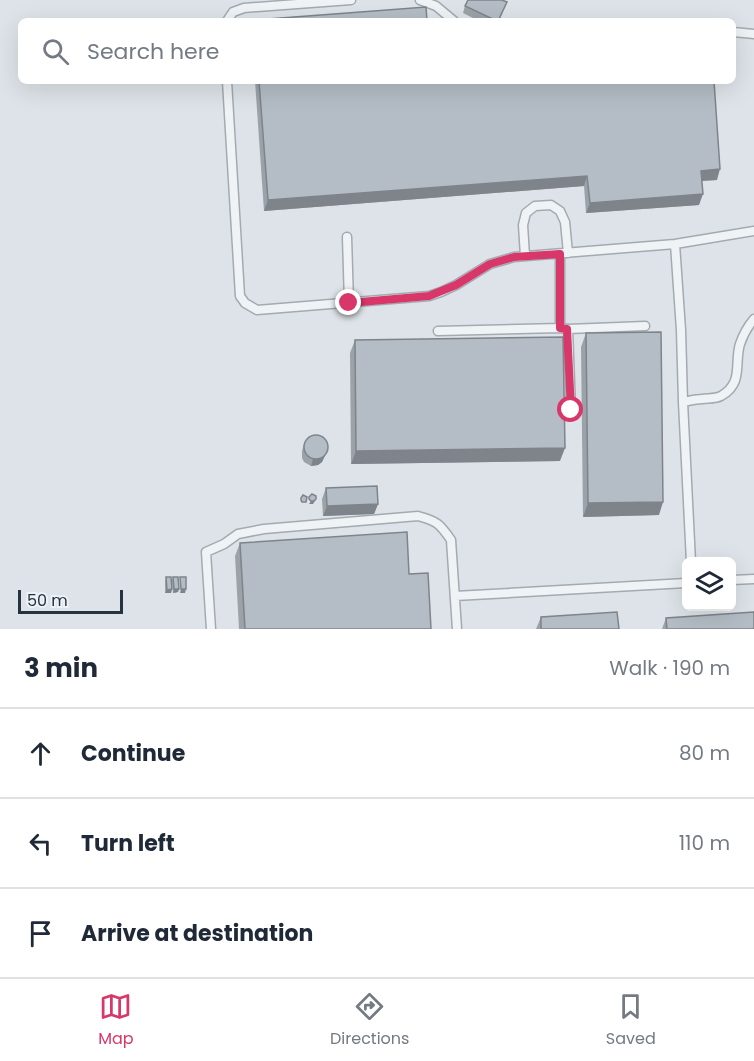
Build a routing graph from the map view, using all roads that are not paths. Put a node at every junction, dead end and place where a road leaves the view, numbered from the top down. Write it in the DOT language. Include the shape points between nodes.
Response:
graph roads {
  1 [pos="351,0"];
  2 [pos="420,0"];
  3 [pos="229,18"];
  4 [pos="450,18"];
  5 [pos="736,32"];
  6 [pos="754,34"];
  7 [pos="227,84"];
  8 [pos="754,231"];
  9 [pos="347,237"];
  10 [pos="675,244"];
  11 [pos="564,253"];
  12 [pos="525,256"];
  13 [pos="349,303"];
  14 [pos="754,319"];
  15 [pos="645,326"];
  16 [pos="563,329"];
  17 [pos="438,331"];
  18 [pos="683,402"];
  19 [pos="571,410"];
  20 [pos="691,557"];
  21 [pos="754,579"];
  22 [pos="736,580"];
  23 [pos="682,583"];
  24 [pos="455,596"];
  25 [pos="211,629"];
  26 [pos="457,629"];
  1 -- 3 [label="lane" via="244,8"];
  2 -- 4 [label="lane"];
  5 -- 6 [label="lane"];
  7 -- 13 [label="lane" via="240,296 257,310"];
  8 -- 10 [label="lane"];
  9 -- 13 [label="lane"];
  10 -- 11 [label="lane"];
  10 -- 18 [label="lane"];
  11 -- 12 [label="lane"];
  11 -- 12 [label="lane" via="565,222 560,211 551,206 535,206 526,213 523,225"];
  11 -- 16 [label="lane"];
  12 -- 13 [label="lane" via="490,264 429,296"];
  14 -- 18 [label="lane" via="740,346 738,374 732,387 713,398"];
  15 -- 16 [label="lane"];
  16 -- 17 [label="lane"];
  16 -- 19 [label="lane"];
  18 -- 20 [label="lane"];
  21 -- 22 [label="lane"];
  23 -- 24 [label="lane"];
  24 -- 25 [label="lane" via="451,540 433,520 418,516 264,529 237,534 206,552"];
  24 -- 26 [label="lane"];
}
